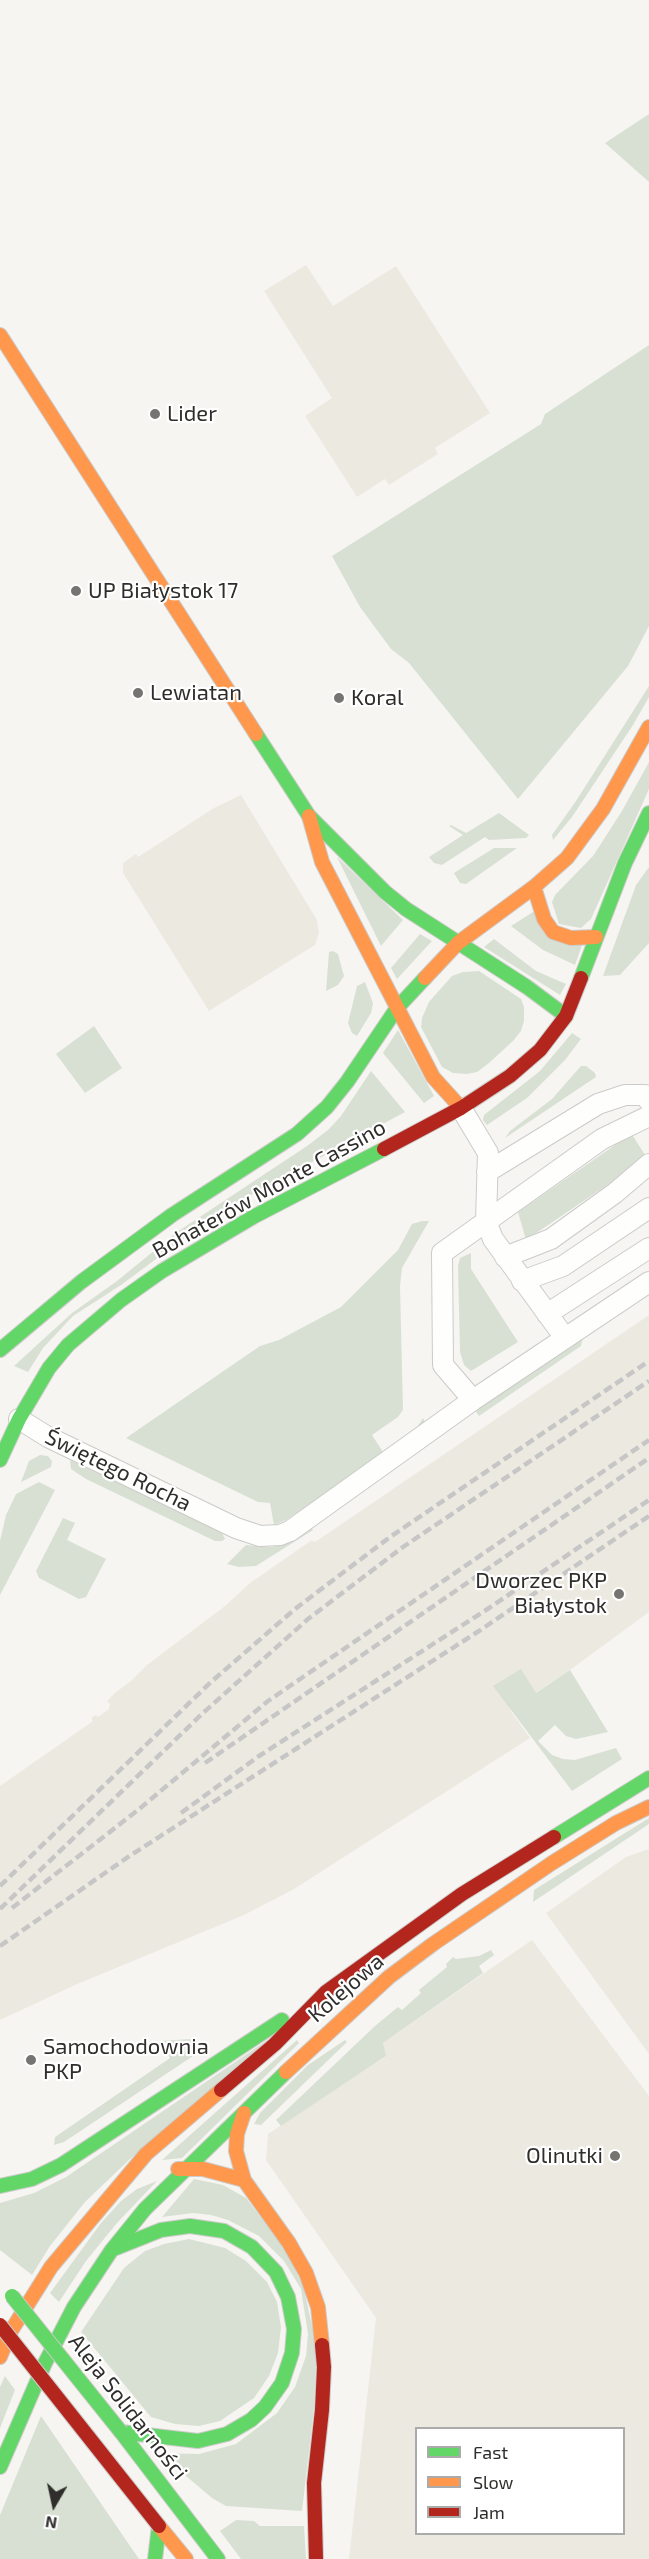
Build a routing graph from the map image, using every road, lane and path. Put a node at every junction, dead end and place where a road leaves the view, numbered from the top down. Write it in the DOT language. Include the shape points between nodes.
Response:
graph roads {
  1 [pos="0,335"];
  2 [pos="649,727"];
  3 [pos="649,813"];
  4 [pos="309,816"];
  5 [pos="534,887"];
  6 [pos="596,937"];
  7 [pos="458,943"];
  8 [pos="397,1008"];
  9 [pos="566,1016"];
  10 [pos="649,1101"];
  11 [pos="461,1108"];
  12 [pos="649,1116"];
  13 [pos="649,1164"];
  14 [pos="487,1172"];
  15 [pos="649,1208"];
  16 [pos="486,1221"];
  17 [pos="649,1248"];
  18 [pos="505,1257"];
  19 [pos="522,1281"];
  20 [pos="649,1282"];
  21 [pos="547,1314"];
  22 [pos="565,1338"];
  23 [pos="0,1350"];
  24 [pos="473,1400"];
  25 [pos="14,1417"];
  26 [pos="0,1460"];
  27 [pos="649,1778"];
  28 [pos="649,1807"];
  29 [pos="326,1992"];
  30 [pos="244,2113"];
  31 [pos="188,2168"];
  32 [pos="164,2171"];
  33 [pos="145,2176"];
  34 [pos="244,2180"];
  35 [pos="0,2186"];
  36 [pos="110,2196"];
  37 [pos="111,2251"];
  38 [pos="0,2285"];
  39 [pos="0,2325"];
  40 [pos="0,2357"];
  41 [pos="121,2432"];
  42 [pos="0,2467"];
  43 [pos="159,2526"];
  44 [pos="155,2559"];
  45 [pos="186,2559"];
  46 [pos="218,2559"];
  47 [pos="316,2559"];
  1 -- 4 [label="street"];
  2 -- 5 [label="street" via="585,836"];
  3 -- 6 [label="street"];
  4 -- 7 [label="street" via="385,892"];
  4 -- 8 [label="street" via="322,862"];
  5 -- 6 [label="street" via="544,919 554,932 571,938"];
  5 -- 7 [label="street"];
  6 -- 9 [label="street"];
  7 -- 8 [label="street, Bohaterów Monte Cassino"];
  7 -- 9 [label="street"];
  8 -- 11 [label="street" via="433,1077"];
  8 -- 23 [label="street, Bohaterów Monte Cassino" via="347,1082 297,1134 172,1215 81,1282"];
  9 -- 11 [label="street, Bohaterów Monte Cassino" via="510,1076"];
  10 -- 14 [label="street" via="645,1095 607,1100"];
  11 -- 14 [label="street" via="488,1153"];
  11 -- 25 [label="street, Bohaterów Monte Cassino" via="253,1217 162,1271 68,1345"];
  12 -- 16 [label="street" via="602,1139"];
  13 -- 18 [label="street" via="551,1239"];
  14 -- 16 [label="street"];
  15 -- 19 [label="street" via="562,1266"];
  16 -- 18 [label="street"];
  16 -- 24 [label="street" via="442,1253 443,1365"];
  17 -- 21 [label="street"];
  18 -- 19 [label="street"];
  19 -- 21 [label="street"];
  20 -- 22 [label="street, Świętego Rocha"];
  21 -- 22 [label="street"];
  22 -- 24 [label="street, Świętego Rocha"];
  24 -- 25 [label="street, Świętego Rocha" via="290,1531 260,1536 236,1528"];
  25 -- 26 [label="street, Bohaterów Monte Cassino"];
  27 -- 29 [label="street, Kolejowa" via="462,1894"];
  28 -- 30 [label="street, Kolejowa" via="561,1857 389,1977"];
  29 -- 35 [label="street" via="61,2165 32,2179"];
  29 -- 36 [label="street, Kolejowa" via="275,2044 146,2154"];
  30 -- 31 [label="street, Kolejowa"];
  30 -- 34 [label="street" via="236,2151"];
  31 -- 32 [label="street"];
  31 -- 34 [label="street"];
  31 -- 37 [label="street, Kolejowa" via="145,2209"];
  33 -- 36 [label="street"];
  34 -- 47 [label="street" via="289,2243 306,2273 318,2307 324,2367 314,2483"];
  36 -- 40 [label="street, Kolejowa" via="51,2267 11,2331"];
  37 -- 41 [label="street" via="161,2230 190,2226 224,2231 252,2247 276,2272 288,2297 294,2329 292,2353 282,2384 251,2420 227,2434 198,2441"];
  37 -- 42 [label="street, Kolejowa" via="74,2307 45,2363"];
  38 -- 41 [label="street, Aleja Solidarności, bridge"];
  39 -- 43 [label="street, bridge"];
  41 -- 46 [label="street, Aleja Solidarności"];
  43 -- 44 [label="street"];
  43 -- 45 [label="street"];
}
